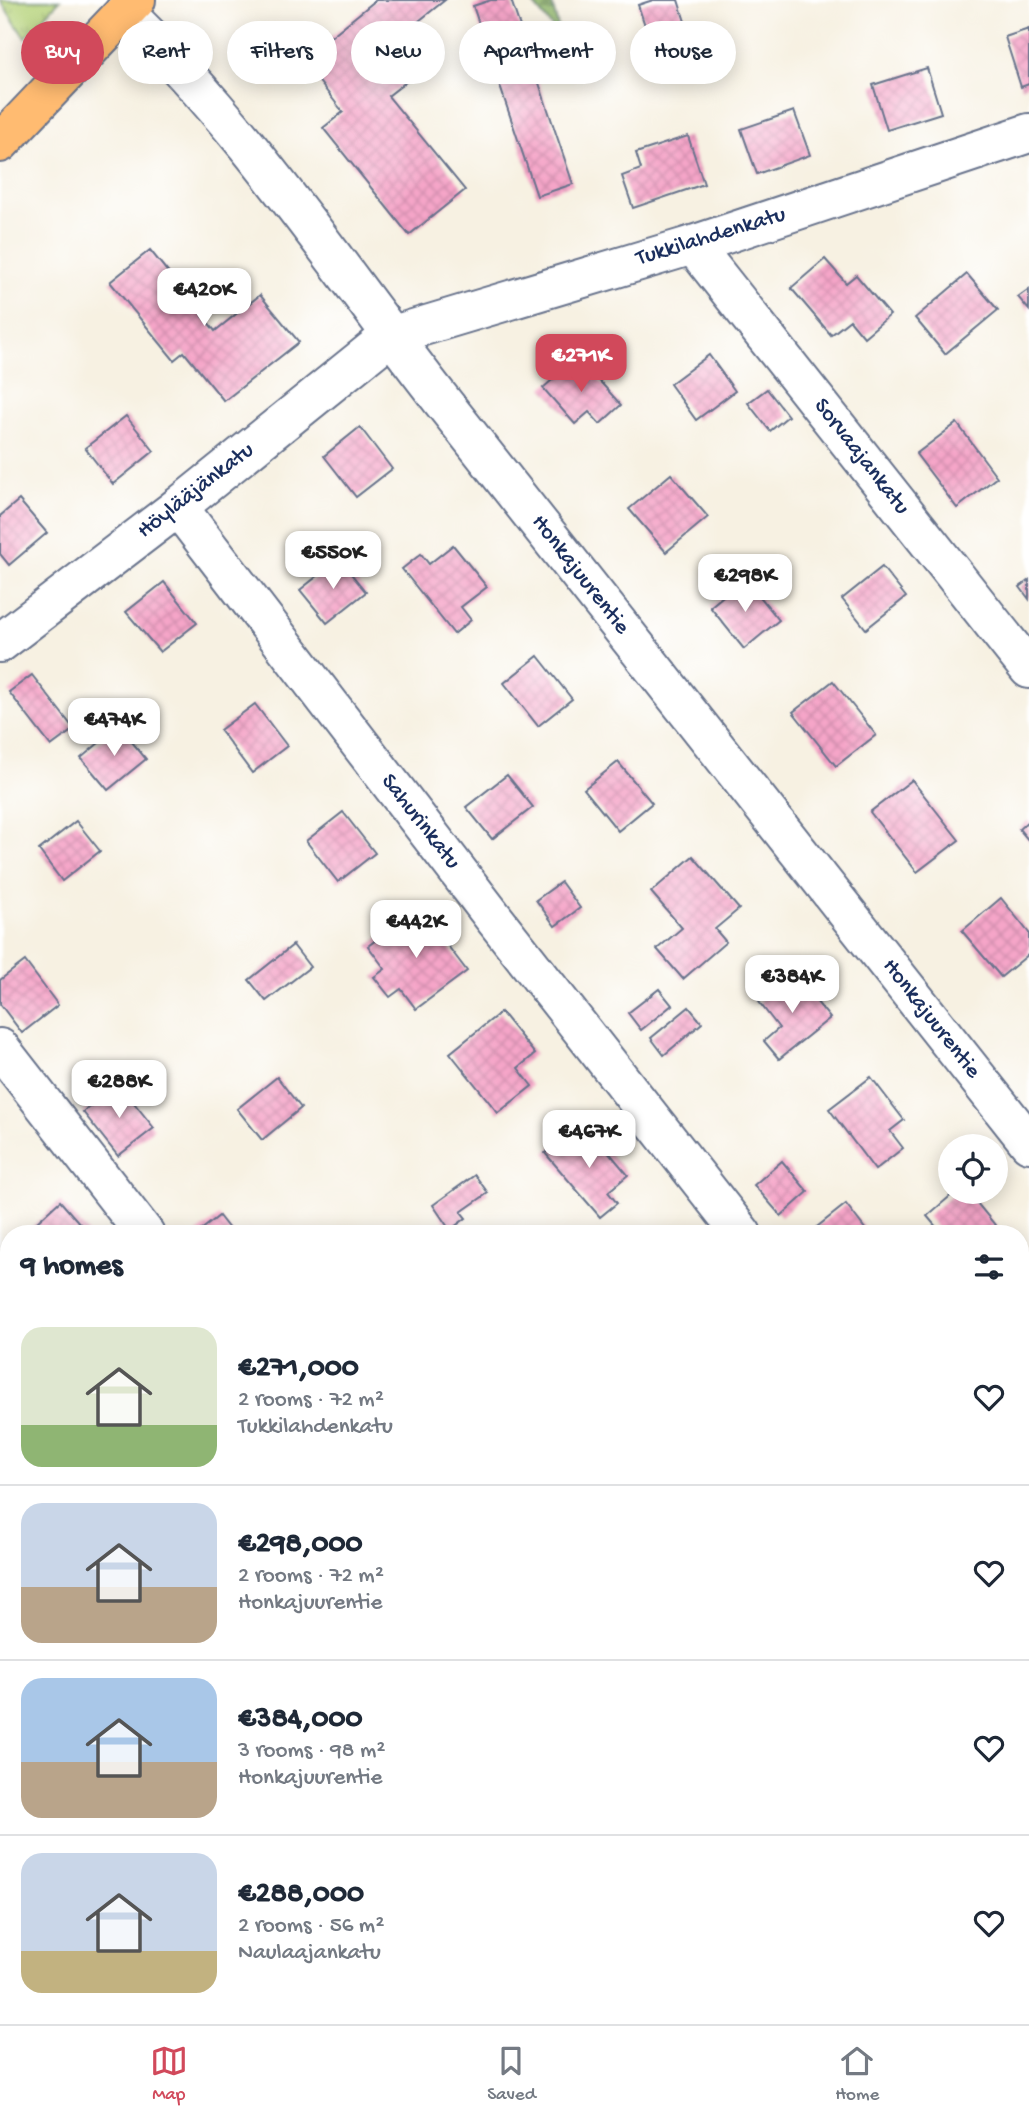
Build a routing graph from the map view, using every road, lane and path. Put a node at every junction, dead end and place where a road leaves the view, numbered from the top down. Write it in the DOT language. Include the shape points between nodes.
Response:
graph roads {
  1 [pos="130,6"];
  2 [pos="1029,133"];
  3 [pos="0,143"];
  4 [pos="693,245"];
  5 [pos="390,336"];
  6 [pos="178,507"];
  7 [pos="0,643"];
  8 [pos="1029,669"];
  9 [pos="0,1048"];
  10 [pos="1029,1143"];
  11 [pos="138,1225"];
  12 [pos="735,1225"];
  1 -- 3 [label="main road"];
  1 -- 5 [label="street, Honkajuurentie" via="255,156"];
  2 -- 4 [label="street, Tukkilahdenkatu"];
  4 -- 5 [label="street, Tukkilahdenkatu"];
  4 -- 8 [label="street, Sorvaajankatu"];
  5 -- 6 [label="street, Höylääjänkatu"];
  5 -- 10 [label="street, Honkajuurentie"];
  6 -- 7 [label="street, Höylääjänkatu"];
  6 -- 12 [label="street, Sahurinkatu"];
  9 -- 11 [label="street"];
}
